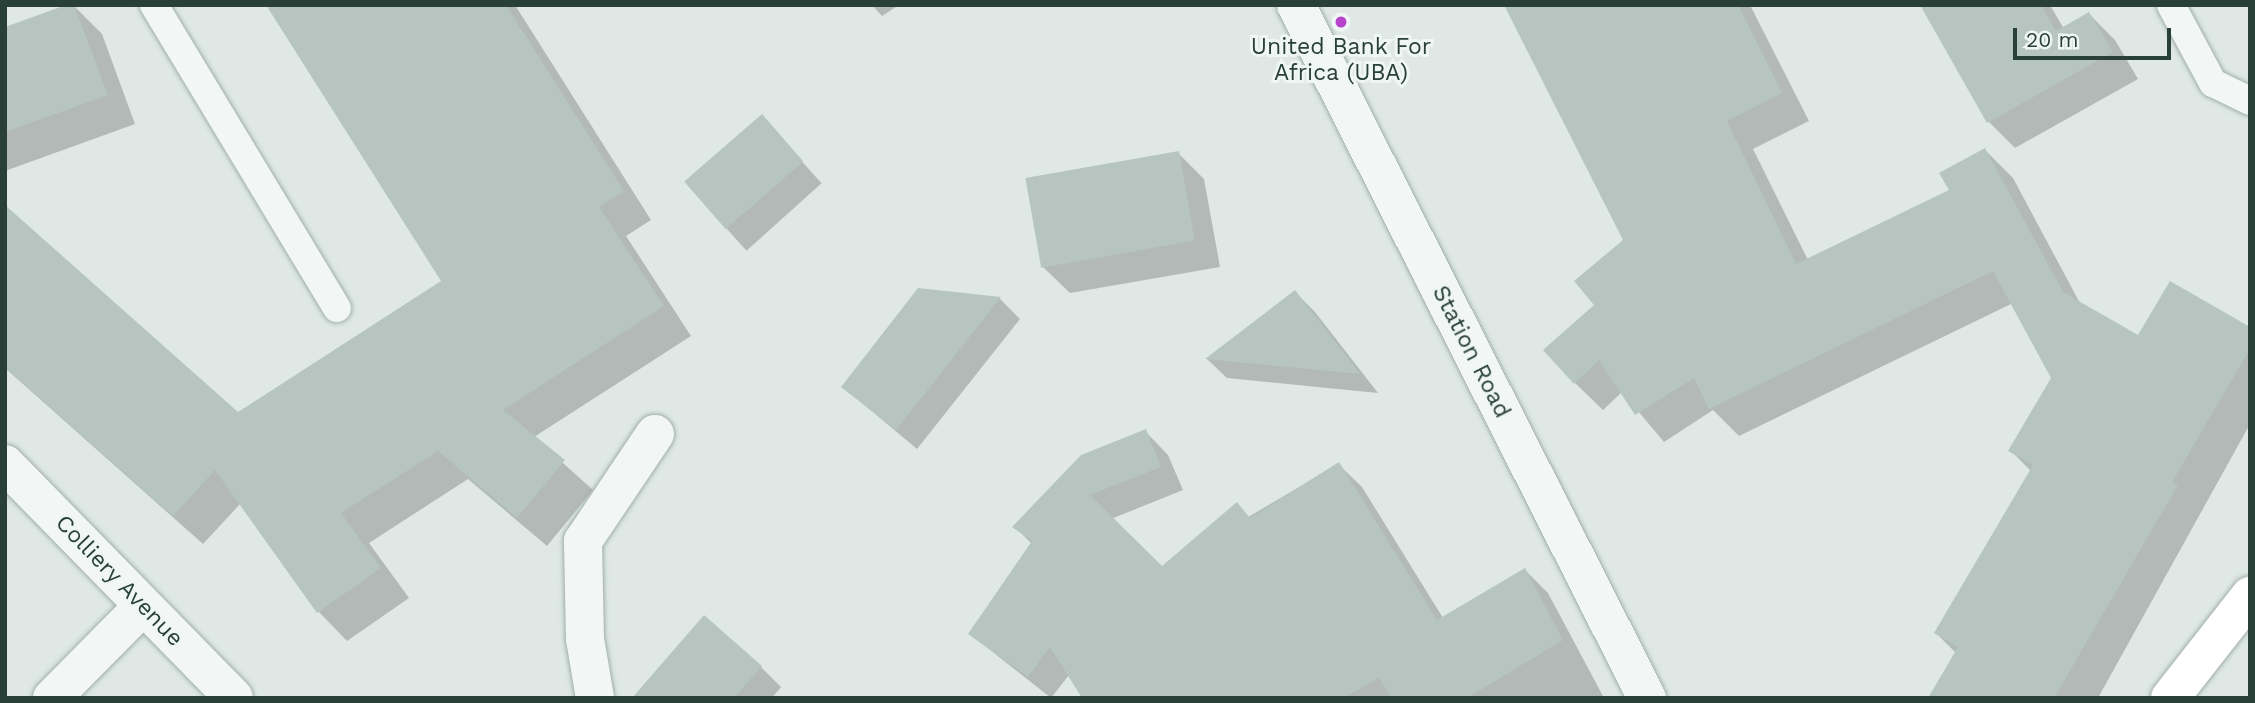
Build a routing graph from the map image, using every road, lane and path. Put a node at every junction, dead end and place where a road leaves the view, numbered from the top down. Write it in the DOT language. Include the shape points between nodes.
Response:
graph roads {
  1 [pos="154,5"];
  2 [pos="1296,5"];
  3 [pos="2171,5"];
  4 [pos="2250,101"];
  5 [pos="337,308"];
  6 [pos="655,434"];
  7 [pos="5,464"];
  8 [pos="2250,596"];
  9 [pos="143,606"];
  10 [pos="52,698"];
  11 [pos="234,698"];
  12 [pos="595,698"];
  13 [pos="1647,698"];
  14 [pos="2170,698"];
  1 -- 5 [label="lane"];
  2 -- 13 [label="street, Station Road"];
  3 -- 4 [label="lane" via="2213,83"];
  6 -- 12 [label="street" via="583,541 586,639"];
  7 -- 9 [label="street, Colliery Avenue"];
  8 -- 14 [label="main road"];
  9 -- 10 [label="street"];
  9 -- 11 [label="street, Colliery Avenue"];
}
